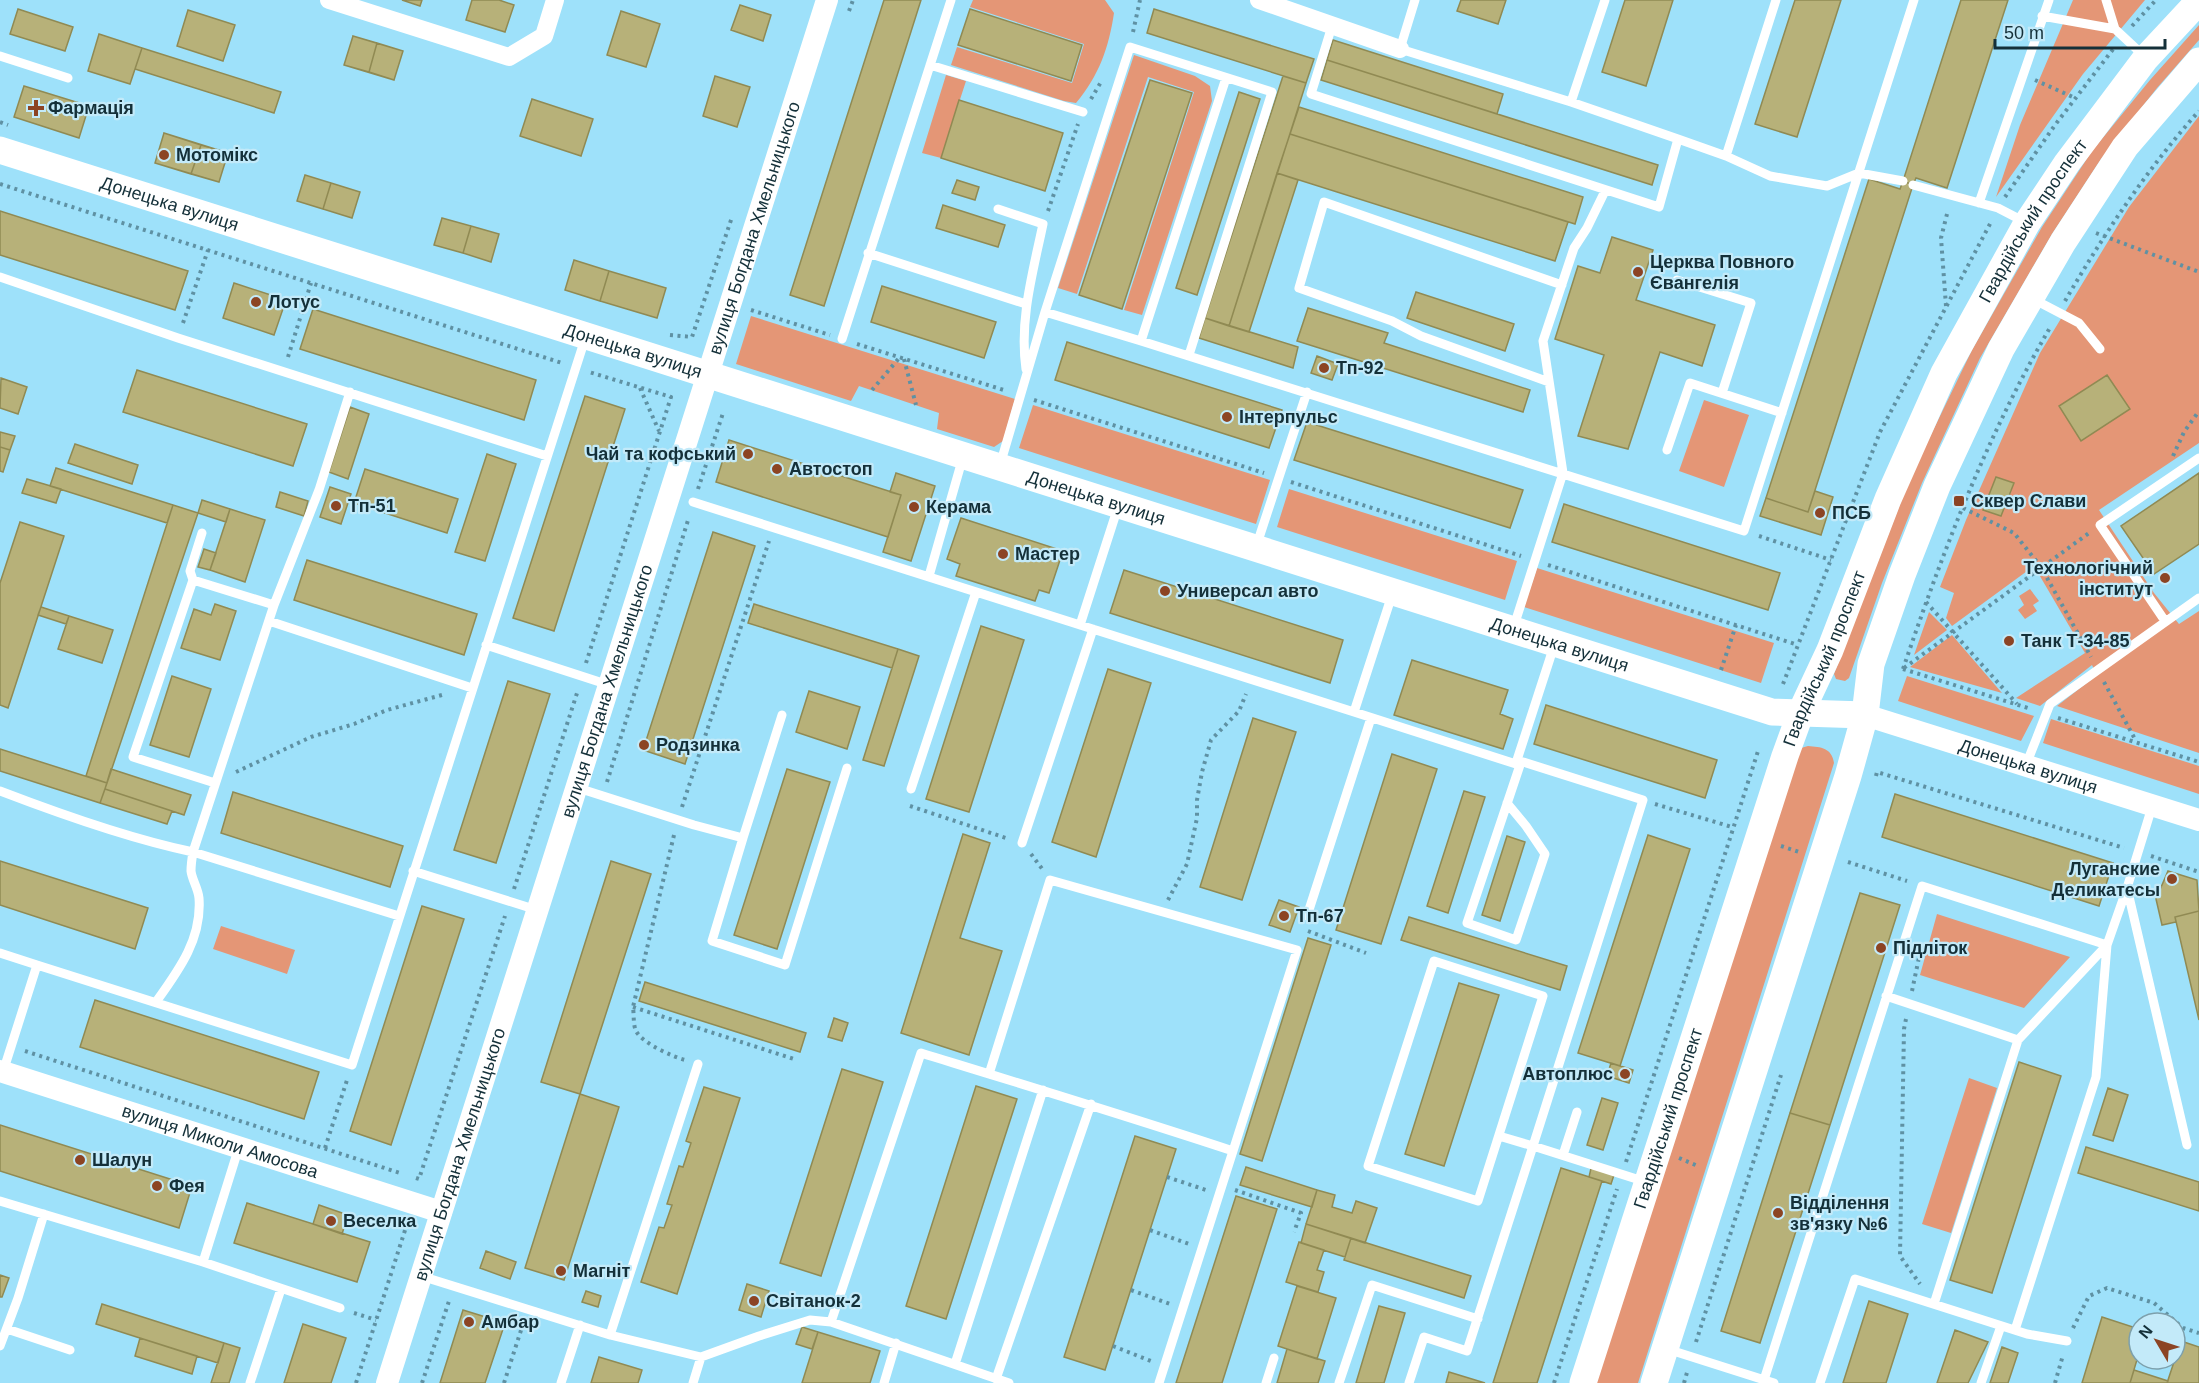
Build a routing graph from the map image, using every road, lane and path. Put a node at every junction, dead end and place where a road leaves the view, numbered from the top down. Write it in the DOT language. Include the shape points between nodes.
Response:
graph roads {
  1 [pos="329,0"];
  2 [pos="555,0"];
  3 [pos="827,0"];
  4 [pos="951,0"];
  5 [pos="1140,0"];
  6 [pos="1259,0"];
  7 [pos="1415,0"];
  8 [pos="1605,0"];
  9 [pos="1776,0"];
  10 [pos="1914,0"];
  11 [pos="2049,0"];
  12 [pos="2106,0"];
  13 [pos="2199,1"];
  14 [pos="2042,16"];
  15 [pos="1332,26"];
  16 [pos="2115,29"];
  17 [pos="1130,47"];
  18 [pos="1400,49"];
  19 [pos="0,56"];
  20 [pos="2146,58"];
  21 [pos="2199,61"];
  22 [pos="930,65"];
  23 [pos="2022,75"];
  24 [pos="68,78"];
  25 [pos="1226,78"];
  26 [pos="2075,98"];
  27 [pos="1570,102"];
  28 [pos="2199,111"];
  29 [pos="1083,112"];
  30 [pos="1678,139"];
  31 [pos="0,150"];
  32 [pos="1726,156"];
  33 [pos="1859,173"];
  34 [pos="1903,182"];
  35 [pos="0,184"];
  36 [pos="1913,185"];
  37 [pos="1605,191"];
  38 [pos="1951,195"];
  39 [pos="1979,203"];
  40 [pos="998,208"];
  41 [pos="2027,223"];
  42 [pos="1043,224"];
  43 [pos="2091,231"];
  44 [pos="2104,236"];
  45 [pos="207,250"];
  46 [pos="868,253"];
  47 [pos="2199,272"];
  48 [pos="0,277"];
  49 [pos="1677,280"];
  50 [pos="311,283"];
  51 [pos="1562,285"];
  52 [pos="2031,298"];
  53 [pos="1026,304"];
  54 [pos="1946,308"];
  55 [pos="1045,312"];
  56 [pos="2058,312"];
  57 [pos="585,336"];
  58 [pos="178,338"];
  59 [pos="842,339"];
  60 [pos="1141,340"];
  61 [pos="2100,348"];
  62 [pos="1189,355"];
  63 [pos="575,367"];
  64 [pos="283,372"];
  65 [pos="1027,374"];
  66 [pos="708,376"];
  67 [pos="1550,382"];
  68 [pos="640,388"];
  69 [pos="872,390"];
  70 [pos="350,392"];
  71 [pos="1307,392"];
  72 [pos="1722,393"];
  73 [pos="916,405"];
  74 [pos="2199,411"];
  75 [pos="723,413"];
  76 [pos="1782,413"];
  77 [pos="659,431"];
  78 [pos="1667,450"];
  79 [pos="547,456"];
  80 [pos="964,457"];
  81 [pos="2199,458"];
  82 [pos="999,468"];
  83 [pos="1563,473"];
  84 [pos="2170,478"];
  85 [pos="693,502"];
  86 [pos="1118,506"];
  87 [pos="1963,508"];
  88 [pos="2100,525"];
  89 [pos="774,528"];
  90 [pos="1744,531"];
  91 [pos="202,533"];
  92 [pos="1256,549"];
  93 [pos="1831,560"];
  94 [pos="2041,567"];
  95 [pos="929,576"];
  96 [pos="193,580"];
  97 [pos="976,592"];
  98 [pos="1393,593"];
  99 [pos="2199,598"];
  100 [pos="1926,602"];
  101 [pos="274,605"];
  102 [pos="269,621"];
  103 [pos="2165,621"];
  104 [pos="1080,625"];
  105 [pos="1736,625"];
  106 [pos="1093,629"];
  107 [pos="1512,630"];
  108 [pos="1953,631"];
  109 [pos="1555,644"];
  110 [pos="486,645"];
  111 [pos="1798,645"];
  112 [pos="2097,669"];
  113 [pos="582,676"];
  114 [pos="1251,680"];
  115 [pos="1783,684"];
  116 [pos="609,685"];
  117 [pos="472,688"];
  118 [pos="1713,694"];
  119 [pos="2019,705"];
  120 [pos="1354,712"];
  121 [pos="1801,712"];
  122 [pos="782,715"];
  123 [pos="1865,715"];
  124 [pos="1371,717"];
  125 [pos="2136,742"];
  126 [pos="1759,748"];
  127 [pos="1519,761"];
  128 [pos="2026,765"];
  129 [pos="847,768"];
  130 [pos="215,783"];
  131 [pos="1873,784"];
  132 [pos="576,787"];
  133 [pos="911,789"];
  134 [pos="0,791"];
  135 [pos="602,795"];
  136 [pos="1643,800"];
  137 [pos="1507,803"];
  138 [pos="2152,805"];
  139 [pos="678,819"];
  140 [pos="2199,820"];
  141 [pos="1732,827"];
  142 [pos="743,838"];
  143 [pos="1022,843"];
  144 [pos="1778,845"];
  145 [pos="1852,851"];
  146 [pos="193,852"];
  147 [pos="2138,852"];
  148 [pos="1806,854"];
  149 [pos="1848,862"];
  150 [pos="413,871"];
  151 [pos="2199,872"];
  152 [pos="1845,873"];
  153 [pos="1050,880"];
  154 [pos="1922,886"];
  155 [pos="2127,888"];
  156 [pos="510,902"];
  157 [pos="538,910"];
  158 [pos="1162,912"];
  159 [pos="399,916"];
  160 [pos="1307,916"];
  161 [pos="1923,941"];
  162 [pos="2107,945"];
  163 [pos="0,952"];
  164 [pos="1366,953"];
  165 [pos="37,964"];
  166 [pos="1886,996"];
  167 [pos="156,1002"];
  168 [pos="1910,1004"];
  169 [pos="633,1007"];
  170 [pos="2018,1040"];
  171 [pos="11,1046"];
  172 [pos="797,1060"];
  173 [pos="698,1064"];
  174 [pos="352,1065"];
  175 [pos="1783,1068"];
  176 [pos="1,1072"];
  177 [pos="989,1074"];
  178 [pos="1043,1090"];
  179 [pos="1091,1104"];
  180 [pos="1577,1112"];
  181 [pos="1499,1136"];
  182 [pos="2187,1145"];
  183 [pos="1533,1146"];
  184 [pos="239,1148"];
  185 [pos="325,1148"];
  186 [pos="1658,1150"];
  187 [pos="1233,1151"];
  188 [pos="1563,1155"];
  189 [pos="1622,1174"];
  190 [pos="1720,1175"];
  191 [pos="1167,1177"];
  192 [pos="1648,1182"];
  193 [pos="1221,1190"];
  194 [pos="0,1201"];
  195 [pos="441,1212"];
  196 [pos="44,1214"];
  197 [pos="405,1223"];
  198 [pos="1150,1230"];
  199 [pos="1294,1232"];
  200 [pos="1202,1248"];
  201 [pos="203,1262"];
  202 [pos="421,1276"];
  203 [pos="454,1286"];
  204 [pos="281,1289"];
  205 [pos="1131,1290"];
  206 [pos="1934,1304"];
  207 [pos="340,1308"];
  208 [pos="528,1309"];
  209 [pos="1183,1309"];
  210 [pos="1478,1319"];
  211 [pos="376,1320"];
  212 [pos="831,1322"];
  213 [pos="580,1325"];
  214 [pos="2001,1326"];
  215 [pos="7,1329"];
  216 [pos="2015,1330"];
  217 [pos="2199,1333"];
  218 [pos="610,1335"];
  219 [pos="2067,1341"];
  220 [pos="896,1343"];
  221 [pos="1113,1346"];
  222 [pos="0,1347"];
  223 [pos="1665,1348"];
  224 [pos="70,1350"];
  225 [pos="701,1357"];
  226 [pos="1692,1357"];
  227 [pos="1274,1358"];
  228 [pos="955,1364"];
  229 [pos="1165,1366"];
  230 [pos="980,1373"];
  231 [pos="996,1379"];
  232 [pos="1764,1381"];
  233 [pos="250,1383"];
  234 [pos="356,1383"];
  235 [pos="387,1383"];
  236 [pos="422,1383"];
  237 [pos="504,1383"];
  238 [pos="561,1383"];
  239 [pos="693,1383"];
  240 [pos="884,1383"];
  241 [pos="977,1383"];
  242 [pos="1009,1383"];
  243 [pos="1159,1383"];
  244 [pos="1266,1383"];
  245 [pos="1339,1383"];
  246 [pos="1409,1383"];
  247 [pos="1554,1383"];
  248 [pos="1583,1383"];
  249 [pos="1654,1383"];
  250 [pos="1683,1383"];
  251 [pos="1774,1383"];
  252 [pos="1820,1383"];
  253 [pos="1981,1383"];
  254 [pos="2055,1383"];
  1 -- 2 [label="street" via="509,57 544,36"];
  3 -- 66 [label="street, вулиця Богдана Хмельницького"];
  4 -- 22 [label="lane"];
  5 -- 17 [label="path"];
  6 -- 15 [label="street" via="1300,11"];
  7 -- 18 [label="lane"];
  8 -- 27 [label="lane"];
  9 -- 32 [label="lane"];
  10 -- 33 [label="lane"];
  11 -- 14 [label="lane"];
  12 -- 16 [label="lane"];
  13 -- 20 [label="main road, Гвардійський проспект"];
  14 -- 16 [label="lane"];
  14 -- 23 [label="lane"];
  15 -- 18 [label="street"];
  15 -- 37 [label="lane" via="1311,94"];
  16 -- 20 [label="lane"];
  17 -- 25 [label="lane"];
  17 -- 55 [label="lane"];
  18 -- 27 [label="lane"];
  19 -- 24 [label="lane"];
  20 -- 41 [label="main road, Гвардійський проспект"];
  21 -- 52 [label="main road, Гвардійський проспект" via="2125,147"];
  22 -- 29 [label="lane"];
  22 -- 46 [label="lane"];
  23 -- 26 [label="path"];
  23 -- 39 [label="lane"];
  25 -- 60 [label="lane"];
  25 -- 62 [label="lane" via="1272,92"];
  27 -- 30 [label="lane"];
  28 -- 44 [label="path"];
  29 -- 42 [label="path"];
  30 -- 32 [label="lane"];
  30 -- 37 [label="lane" via="1659,207"];
  31 -- 57 [label="main road, Донецька вулиця"];
  32 -- 33 [label="lane" via="1770,176 1827,186"];
  33 -- 34 [label="lane"];
  33 -- 76 [label="lane"];
  35 -- 45 [label="path"];
  36 -- 38 [label="lane"];
  37 -- 51 [label="lane" via="1574,248"];
  38 -- 39 [label="lane"];
  38 -- 54 [label="path" via="1941,238"];
  39 -- 41 [label="lane"];
  40 -- 42 [label="lane"];
  41 -- 121 [label="main road, Гвардійський проспект" via="1944,373"];
  42 -- 53 [label="lane"];
  43 -- 44 [label="path"];
  44 -- 47 [label="path"];
  44 -- 56 [label="path"];
  45 -- 50 [label="path"];
  45 -- 58 [label="path"];
  46 -- 53 [label="lane"];
  46 -- 59 [label="lane"];
  48 -- 58 [label="lane"];
  49 -- 72 [label="lane" via="1751,303"];
  50 -- 63 [label="path"];
  50 -- 64 [label="path"];
  51 -- 67 [label="lane" via="1543,342"];
  51 -- 67 [label="lane" via="1324,202 1299,288"];
  52 -- 56 [label="lane"];
  52 -- 123 [label="main road, Гвардійський проспект" via="2001,349 1937,486 1871,664"];
  53 -- 65 [label="lane"];
  55 -- 60 [label="lane"];
  55 -- 65 [label="lane"];
  56 -- 61 [label="lane" via="2079,323"];
  56 -- 87 [label="path" via="2005,412"];
  57 -- 63 [label="lane"];
  57 -- 66 [label="main road, Донецька вулиця"];
  58 -- 64 [label="lane"];
  60 -- 62 [label="lane"];
  62 -- 71 [label="lane"];
  63 -- 68 [label="path"];
  63 -- 79 [label="lane"];
  64 -- 70 [label="lane"];
  65 -- 82 [label="lane"];
  66 -- 80 [label="main road, Донецька вулиця"];
  66 -- 116 [label="street, вулиця Богдана Хмельницького"];
  67 -- 83 [label="lane"];
  68 -- 77 [label="path"];
  68 -- 77 [label="path" via="671,397"];
  69 -- 73 [label="path" via="902,358"];
  70 -- 79 [label="lane"];
  70 -- 101 [label="lane" via="319,490"];
  71 -- 83 [label="lane"];
  71 -- 92 [label="lane"];
  72 -- 76 [label="lane"];
  72 -- 78 [label="lane" via="1690,383"];
  74 -- 84 [label="path" via="2172,459"];
  75 -- 85 [label="path"];
  76 -- 90 [label="lane"];
  77 -- 113 [label="path"];
  79 -- 110 [label="lane"];
  80 -- 82 [label="main road, Донецька вулиця"];
  80 -- 95 [label="lane"];
  81 -- 84 [label="lane"];
  82 -- 86 [label="main road, Донецька вулиця"];
  83 -- 90 [label="lane"];
  83 -- 107 [label="lane"];
  84 -- 88 [label="lane"];
  85 -- 89 [label="lane"];
  85 -- 135 [label="path"];
  86 -- 92 [label="main road, Донецька вулиця"];
  86 -- 104 [label="lane"];
  87 -- 94 [label="path" via="2014,533"];
  87 -- 100 [label="path"];
  88 -- 94 [label="path"];
  88 -- 103 [label="lane"];
  89 -- 95 [label="lane"];
  89 -- 139 [label="path"];
  90 -- 93 [label="path"];
  91 -- 96 [label="lane" via="190,571"];
  92 -- 98 [label="main road, Донецька вулиця"];
  94 -- 108 [label="path"];
  94 -- 112 [label="path"];
  95 -- 97 [label="lane"];
  96 -- 101 [label="lane"];
  96 -- 130 [label="lane" via="132,757"];
  97 -- 104 [label="lane"];
  97 -- 133 [label="lane"];
  98 -- 107 [label="main road, Донецька вулиця"];
  98 -- 120 [label="lane"];
  99 -- 103 [label="lane"];
  100 -- 108 [label="path"];
  100 -- 108 [label="path" via="1903,669"];
  101 -- 102 [label="lane"];
  102 -- 117 [label="lane"];
  102 -- 130 [label="lane"];
  103 -- 112 [label="lane"];
  104 -- 106 [label="lane"];
  105 -- 118 [label="path"];
  106 -- 114 [label="lane"];
  106 -- 143 [label="lane"];
  107 -- 109 [label="main road, Донецька вулиця"];
  108 -- 119 [label="path"];
  109 -- 118 [label="main road, Донецька вулиця"];
  109 -- 127 [label="lane"];
  110 -- 113 [label="lane"];
  110 -- 117 [label="lane"];
  111 -- 115 [label="path"];
  112 -- 125 [label="path"];
  112 -- 128 [label="lane" via="2050,704"];
  113 -- 116 [label="lane"];
  113 -- 156 [label="path"];
  114 -- 120 [label="lane"];
  114 -- 158 [label="path" via="1239,711 1211,740 1198,790 1197,818 1187,864"];
  116 -- 132 [label="street, вулиця Богдана Хмельницького"];
  117 -- 130 [label="path" via="387,710 311,737"];
  117 -- 150 [label="lane"];
  118 -- 121 [label="main road, Донецька вулиця" via="1772,712"];
  120 -- 124 [label="lane"];
  121 -- 123 [label="main road, Донецька вулиця"];
  121 -- 186 [label="main road, Гвардійський проспект"];
  122 -- 142 [label="lane"];
  123 -- 128 [label="street, Донецька вулиця"];
  123 -- 190 [label="main road, Гвардійський проспект"];
  124 -- 127 [label="lane" via="1516,764"];
  124 -- 160 [label="lane"];
  126 -- 141 [label="path"];
  127 -- 136 [label="lane"];
  127 -- 137 [label="lane"];
  128 -- 138 [label="street, Донецька вулиця"];
  129 -- 142 [label="lane" via="785,965 712,941"];
  130 -- 146 [label="lane"];
  131 -- 147 [label="path" via="1877,772"];
  132 -- 135 [label="lane"];
  132 -- 157 [label="street, вулиця Богдана Хмельницького"];
  133 -- 143 [label="path" via="905,804"];
  134 -- 146 [label="lane"];
  135 -- 139 [label="lane"];
  136 -- 141 [label="path"];
  136 -- 183 [label="lane"];
  137 -- 137 [label="lane" via="1545,854 1516,940 1467,923"];
  138 -- 140 [label="street, Донецька вулиця"];
  138 -- 147 [label="lane"];
  139 -- 142 [label="lane"];
  139 -- 169 [label="path"];
  141 -- 189 [label="path"];
  143 -- 153 [label="path"];
  144 -- 148 [label="path"];
  145 -- 149 [label="path"];
  146 -- 159 [label="lane"];
  146 -- 167 [label="lane" via="191,870 198,895 199,923 191,947"];
  147 -- 151 [label="path"];
  147 -- 155 [label="lane"];
  149 -- 152 [label="path"];
  149 -- 154 [label="path"];
  150 -- 156 [label="lane"];
  150 -- 159 [label="lane"];
  153 -- 158 [label="lane"];
  153 -- 177 [label="lane"];
  154 -- 162 [label="lane"];
  154 -- 166 [label="lane"];
  155 -- 162 [label="lane"];
  155 -- 182 [label="lane"];
  156 -- 157 [label="lane"];
  156 -- 185 [label="path" via="419,1179"];
  157 -- 195 [label="street, вулиця Богдана Хмельницького"];
  158 -- 187 [label="lane" via="1297,950"];
  159 -- 174 [label="lane"];
  160 -- 164 [label="path" via="1302,929"];
  161 -- 168 [label="path"];
  162 -- 170 [label="lane"];
  162 -- 216 [label="lane" via="2096,1077"];
  163 -- 165 [label="lane"];
  165 -- 167 [label="lane"];
  165 -- 171 [label="lane"];
  166 -- 168 [label="lane"];
  166 -- 232 [label="lane"];
  167 -- 174 [label="lane"];
  168 -- 170 [label="lane"];
  168 -- 206 [label="path" via="1904,1029 1900,1256"];
  169 -- 172 [label="path"];
  169 -- 173 [label="path" via="636,1031 646,1040 669,1056"];
  170 -- 206 [label="lane"];
  171 -- 176 [label="lane"];
  171 -- 185 [label="path"];
  173 -- 218 [label="lane"];
  174 -- 185 [label="path"];
  175 -- 226 [label="path"];
  176 -- 184 [label="street, вулиця Миколи Амосова"];
  177 -- 178 [label="lane"];
  177 -- 212 [label="lane" via="921,1053"];
  178 -- 179 [label="lane"];
  178 -- 228 [label="lane"];
  179 -- 187 [label="lane"];
  179 -- 231 [label="lane"];
  180 -- 188 [label="lane"];
  181 -- 181 [label="lane" via="1543,996 1434,961 1368,1166 1478,1201"];
  181 -- 183 [label="lane"];
  183 -- 188 [label="lane"];
  183 -- 210 [label="lane"];
  184 -- 195 [label="street, вулиця Миколи Амосова"];
  184 -- 201 [label="lane"];
  186 -- 190 [label="path"];
  186 -- 192 [label="main road, Гвардійський проспект"];
  187 -- 193 [label="lane"];
  188 -- 189 [label="lane"];
  189 -- 192 [label="lane"];
  189 -- 247 [label="path"];
  190 -- 223 [label="main road, Гвардійський проспект"];
  191 -- 193 [label="path"];
  192 -- 248 [label="main road, Гвардійський проспект"];
  193 -- 199 [label="path" via="1301,1213"];
  193 -- 200 [label="lane"];
  194 -- 196 [label="lane"];
  195 -- 202 [label="street, вулиця Богдана Хмельницького"];
  196 -- 201 [label="lane"];
  196 -- 215 [label="lane"];
  197 -- 211 [label="path"];
  198 -- 200 [label="path"];
  200 -- 209 [label="lane"];
  201 -- 204 [label="lane"];
  202 -- 203 [label="lane"];
  202 -- 235 [label="street, вулиця Богдана Хмельницького"];
  203 -- 208 [label="lane"];
  203 -- 236 [label="path"];
  204 -- 207 [label="lane"];
  204 -- 233 [label="lane"];
  205 -- 209 [label="path"];
  206 -- 214 [label="lane"];
  206 -- 252 [label="lane" via="1855,1279"];
  207 -- 211 [label="path"];
  208 -- 213 [label="lane"];
  208 -- 237 [label="path"];
  209 -- 229 [label="lane"];
  210 -- 245 [label="lane" via="1372,1285"];
  210 -- 246 [label="lane" via="1467,1351 1424,1337"];
  211 -- 234 [label="path"];
  212 -- 220 [label="lane"];
  212 -- 225 [label="lane" via="810,1320"];
  213 -- 218 [label="lane"];
  213 -- 238 [label="lane"];
  214 -- 216 [label="lane"];
  214 -- 253 [label="lane"];
  215 -- 222 [label="lane"];
  215 -- 224 [label="lane"];
  216 -- 219 [label="lane"];
  217 -- 219 [label="path" via="2183,1328 2154,1303 2107,1288 2089,1296"];
  218 -- 225 [label="lane"];
  219 -- 254 [label="path"];
  220 -- 228 [label="lane"];
  220 -- 240 [label="lane"];
  221 -- 229 [label="path"];
  223 -- 226 [label="lane"];
  223 -- 249 [label="main road, Гвардійський проспект"];
  225 -- 239 [label="lane"];
  226 -- 232 [label="lane"];
  226 -- 250 [label="path"];
  227 -- 244 [label="lane"];
  228 -- 230 [label="lane"];
  229 -- 243 [label="lane"];
  230 -- 231 [label="lane"];
  230 -- 241 [label="lane"];
  231 -- 242 [label="lane"];
  232 -- 251 [label="lane"];
}
